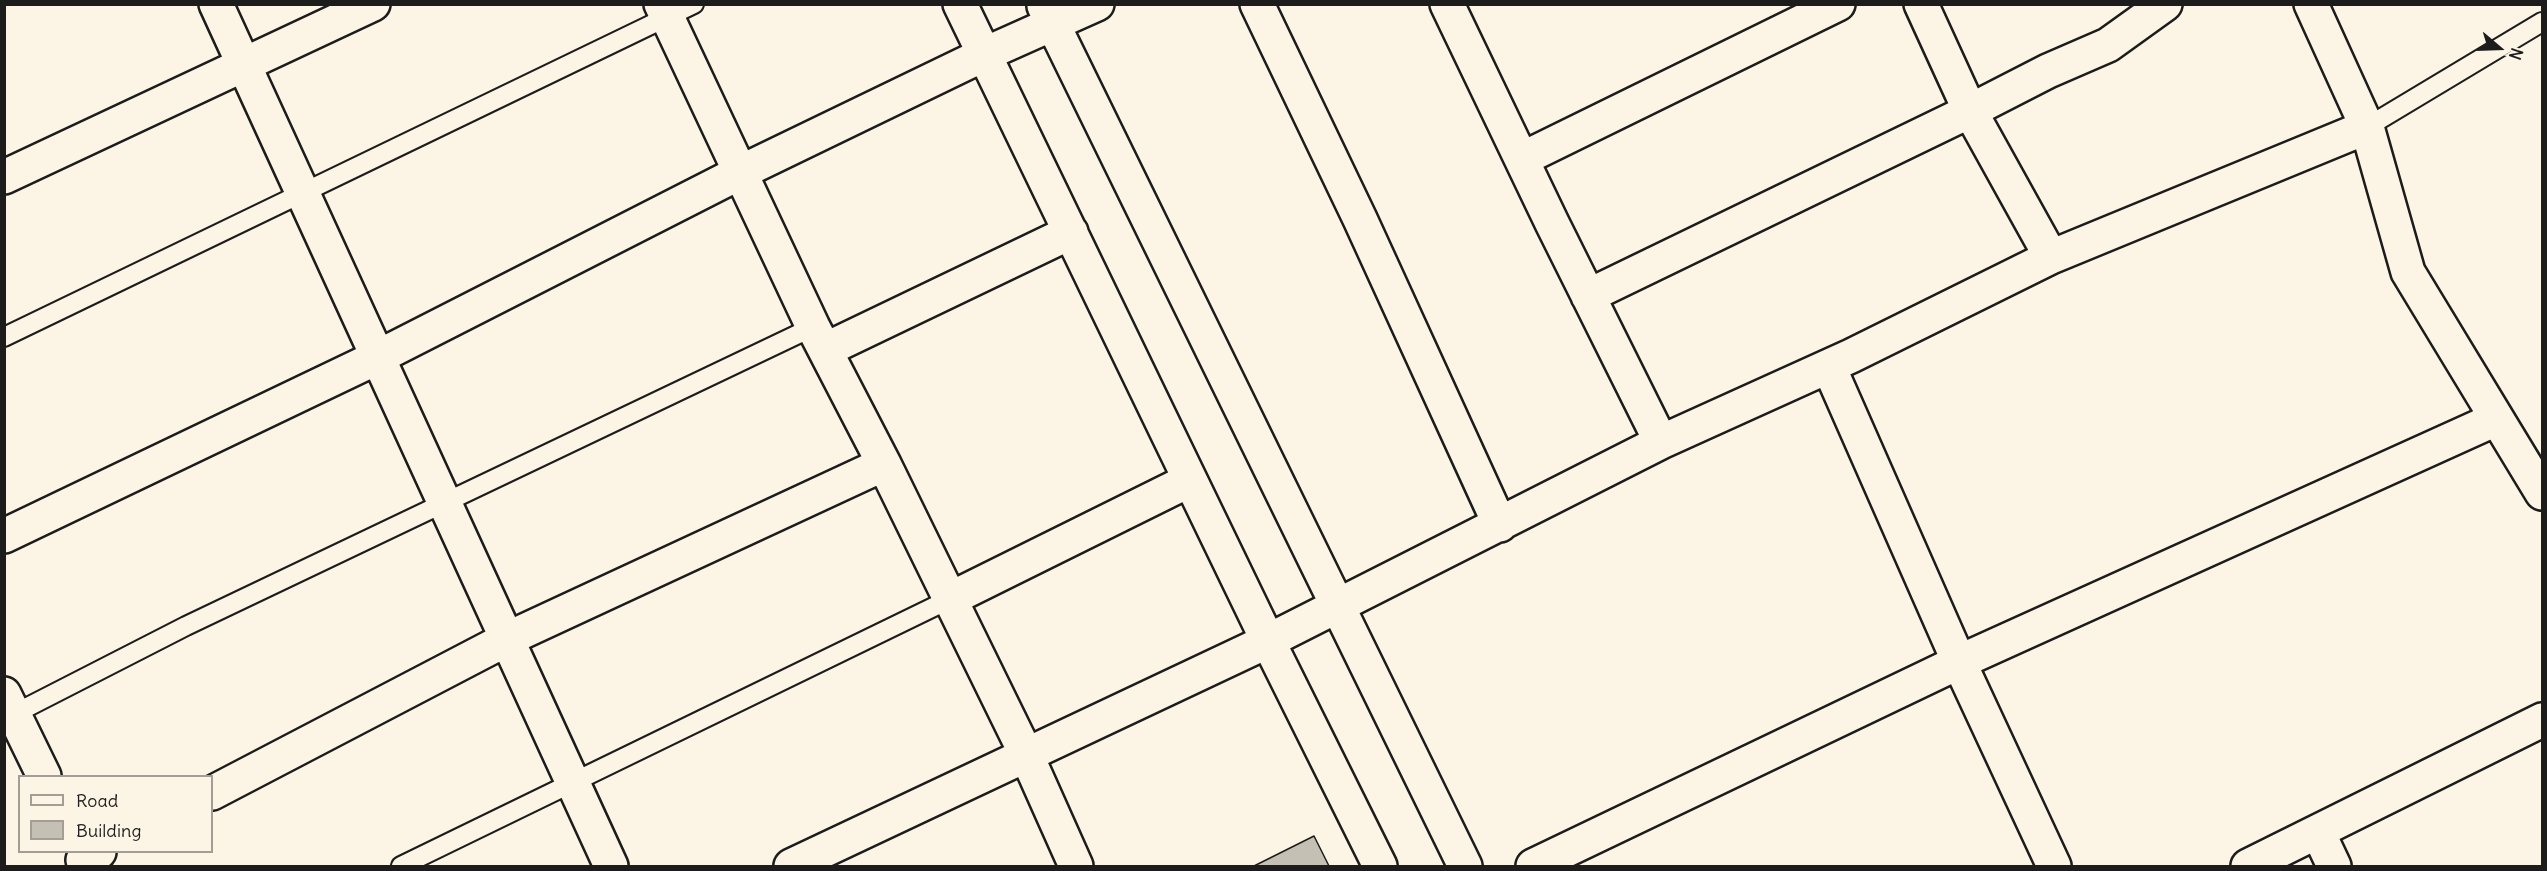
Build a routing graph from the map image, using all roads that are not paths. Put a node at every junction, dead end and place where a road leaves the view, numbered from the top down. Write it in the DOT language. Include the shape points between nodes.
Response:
graph roads {
  1 [pos="216,4"];
  2 [pos="374,4"];
  3 [pos="960,4"];
  4 [pos="1097,4"];
  5 [pos="1257,4"];
  6 [pos="1838,4"];
  7 [pos="1921,4"];
  8 [pos="2165,4"];
  9 [pos="2311,4"];
  10 [pos="1459,8"];
  11 [pos="675,9"];
  12 [pos="1048,14"];
  13 [pos="2542,22"];
  14 [pos="986,54"];
  15 [pos="244,66"];
  16 [pos="1970,111"];
  17 [pos="2367,127"];
  18 [pos="1521,159"];
  19 [pos="741,172"];
  20 [pos="4,177"];
  21 [pos="302,193"];
  22 [pos="1071,232"];
  23 [pos="2051,258"];
  24 [pos="1588,296"];
  25 [pos="4,337"];
  26 [pos="819,339"];
  27 [pos="378,357"];
  28 [pos="1829,366"];
  29 [pos="2496,419"];
  30 [pos="1661,442"];
  31 [pos="884,464"];
  32 [pos="1190,480"];
  33 [pos="2542,493"];
  34 [pos="444,501"];
  35 [pos="1500,525"];
  36 [pos="4,536"];
  37 [pos="950,599"];
  38 [pos="1338,607"];
  39 [pos="507,639"];
  40 [pos="1268,641"];
  41 [pos="1959,662"];
  42 [pos="9,704"];
  43 [pos="2542,720"];
  44 [pos="1026,754"];
  45 [pos="43,775"];
  46 [pos="573,784"];
  47 [pos="213,792"];
  48 [pos="2318,832"];
  49 [pos="401,867"];
  50 [pos="611,867"];
  51 [pos="791,867"];
  52 [pos="1076,867"];
  53 [pos="1380,867"];
  54 [pos="1465,867"];
  55 [pos="1533,867"];
  56 [pos="2054,867"];
  57 [pos="2248,867"];
  58 [pos="2334,867"];
  1 -- 15 [label="street"];
  2 -- 15 [label="street"];
  3 -- 14 [label="street"];
  4 -- 12 [label="street"];
  5 -- 35 [label="street"];
  6 -- 18 [label="street"];
  7 -- 16 [label="street"];
  8 -- 16 [label="street" via="2108,45"];
  9 -- 17 [label="street"];
  10 -- 18 [label="street"];
  11 -- 19 [label="street"];
  11 -- 21 [label="lane"];
  12 -- 14 [label="street"];
  12 -- 38 [label="street"];
  13 -- 17 [label="lane"];
  14 -- 19 [label="street"];
  14 -- 22 [label="street"];
  15 -- 20 [label="street"];
  15 -- 21 [label="street"];
  16 -- 23 [label="street"];
  16 -- 24 [label="street"];
  17 -- 23 [label="street"];
  17 -- 29 [label="street" via="2408,272"];
  18 -- 24 [label="street"];
  19 -- 26 [label="street"];
  19 -- 27 [label="street"];
  21 -- 25 [label="lane"];
  21 -- 27 [label="street"];
  22 -- 26 [label="street"];
  22 -- 32 [label="street"];
  23 -- 28 [label="street"];
  24 -- 30 [label="street"];
  26 -- 31 [label="street"];
  26 -- 34 [label="lane"];
  27 -- 34 [label="street"];
  27 -- 36 [label="street"];
  28 -- 30 [label="street"];
  28 -- 41 [label="street"];
  29 -- 33 [label="street"];
  29 -- 41 [label="street"];
  30 -- 35 [label="street"];
  31 -- 37 [label="street"];
  31 -- 39 [label="street"];
  32 -- 37 [label="street"];
  32 -- 40 [label="street"];
  34 -- 39 [label="street"];
  34 -- 42 [label="lane" via="186,626"];
  35 -- 38 [label="street"];
  37 -- 44 [label="street"];
  37 -- 46 [label="lane"];
  38 -- 40 [label="street"];
  38 -- 54 [label="street"];
  39 -- 46 [label="street"];
  39 -- 47 [label="street"];
  40 -- 44 [label="street"];
  40 -- 53 [label="street"];
  41 -- 55 [label="street"];
  41 -- 56 [label="street"];
  42 -- 45 [label="street"];
  43 -- 48 [label="street"];
  44 -- 51 [label="street"];
  44 -- 52 [label="street"];
  46 -- 49 [label="lane"];
  46 -- 50 [label="street"];
  48 -- 57 [label="street"];
  48 -- 58 [label="street"];
}
